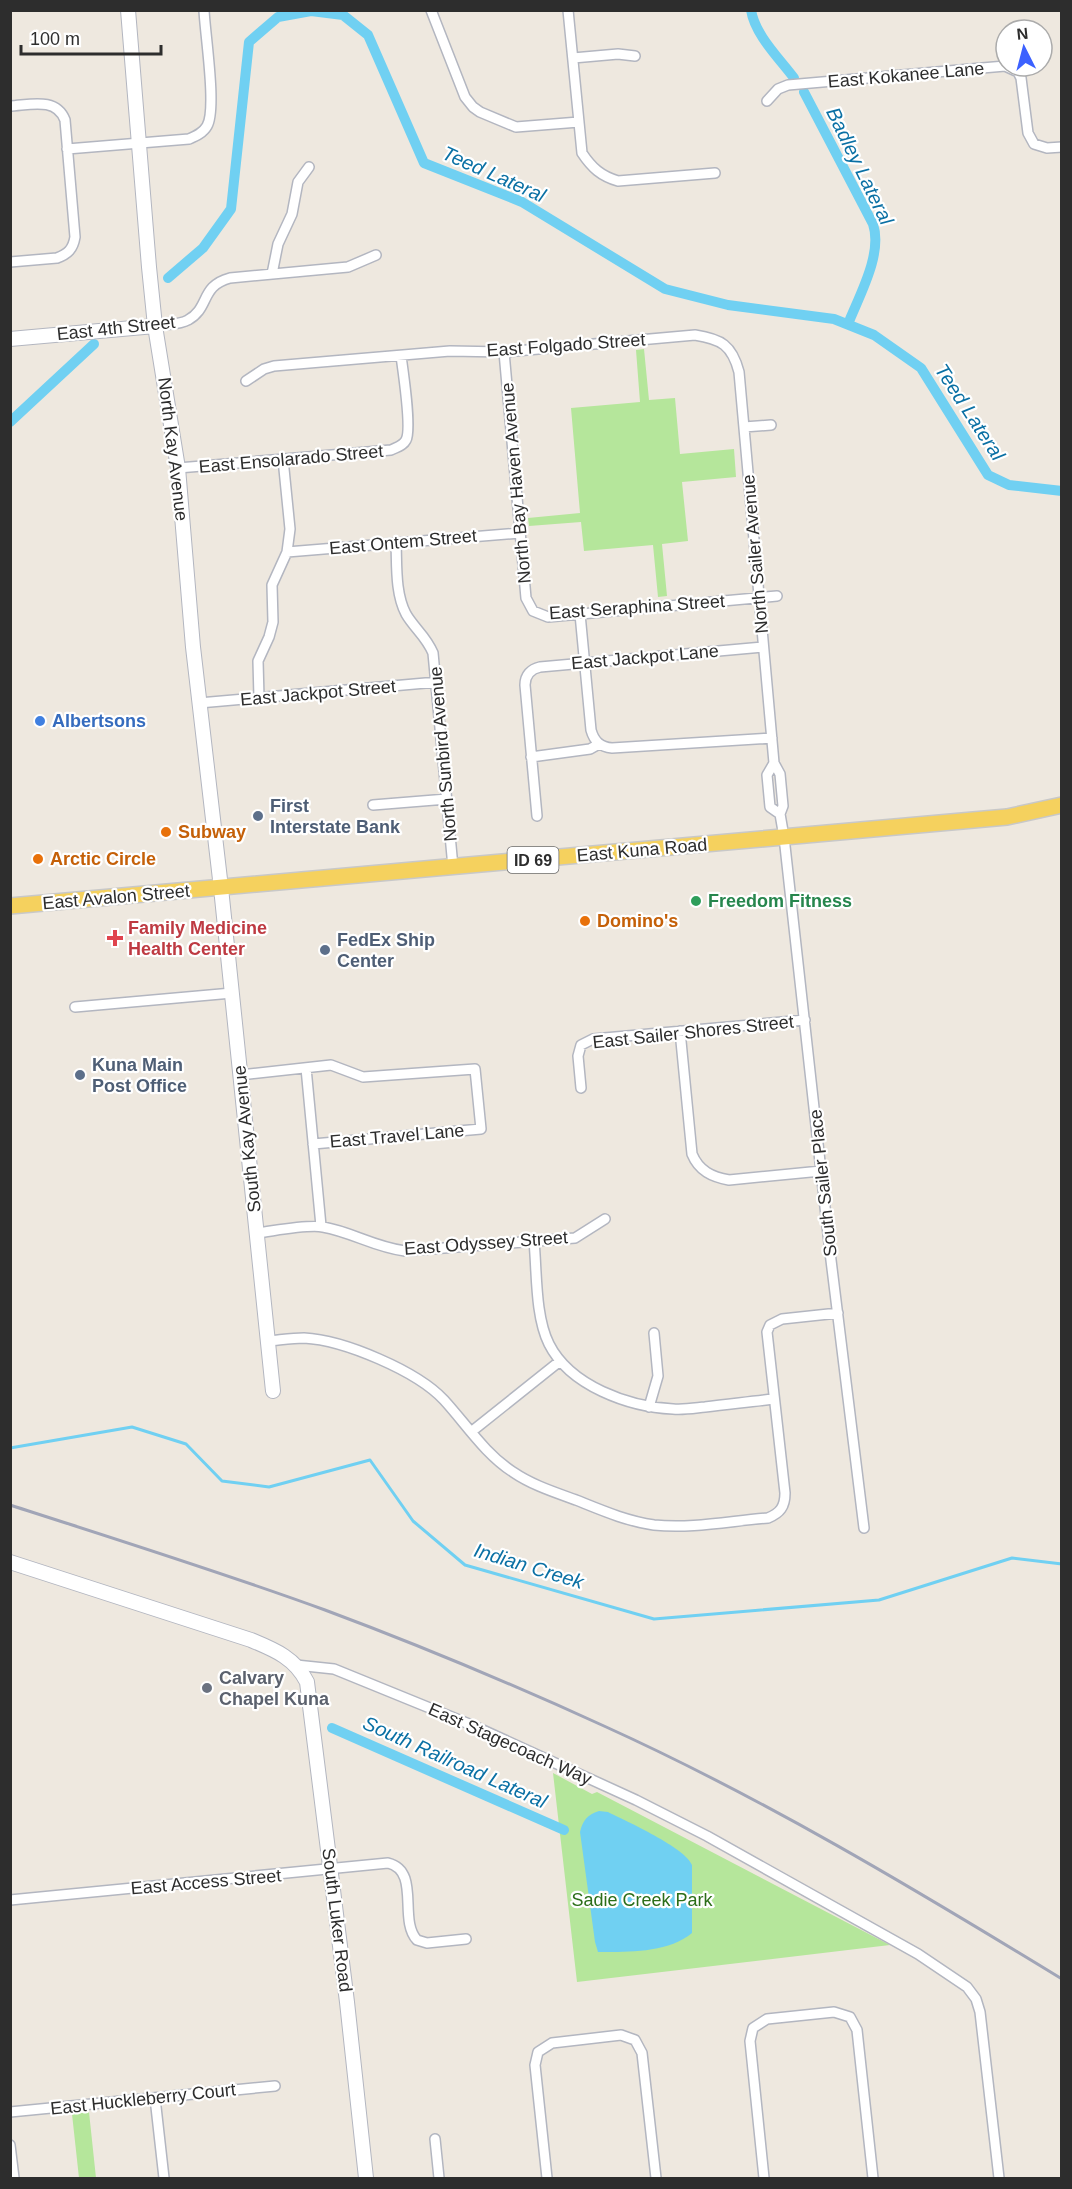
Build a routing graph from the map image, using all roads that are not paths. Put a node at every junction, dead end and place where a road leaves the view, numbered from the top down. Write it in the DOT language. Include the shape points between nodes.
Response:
graph roads {
  1 [pos="128,10"];
  2 [pos="204,10"];
  3 [pos="431,10"];
  4 [pos="568,10"];
  5 [pos="635,56"];
  6 [pos="573,58"];
  7 [pos="767,100"];
  8 [pos="10,106"];
  9 [pos="579,122"];
  10 [pos="139,143"];
  11 [pos="1062,147"];
  12 [pos="67,149"];
  13 [pos="309,167"];
  14 [pos="715,172"];
  15 [pos="376,255"];
  16 [pos="10,262"];
  17 [pos="272,274"];
  18 [pos="155,326"];
  19 [pos="10,339"];
  20 [pos="728,347"];
  21 [pos="504,352"];
  22 [pos="401,356"];
  23 [pos="246,381"];
  24 [pos="771,425"];
  25 [pos="744,427"];
  26 [pos="283,459"];
  27 [pos="178,468"];
  28 [pos="520,532"];
  29 [pos="396,543"];
  30 [pos="287,552"];
  31 [pos="777,596"];
  32 [pos="759,598"];
  33 [pos="533,611"];
  34 [pos="580,614"];
  35 [pos="763,647"];
  36 [pos="585,663"];
  37 [pos="437,682"];
  38 [pos="259,698"];
  39 [pos="199,703"];
  40 [pos="772,738"];
  41 [pos="599,744"];
  42 [pos="531,757"];
  43 [pos="447,798"];
  44 [pos="373,805"];
  45 [pos="1062,805"];
  46 [pos="537,816"];
  47 [pos="784,837"];
  48 [pos="453,867"];
  49 [pos="221,888"];
  50 [pos="10,906"];
  51 [pos="232,993"];
  52 [pos="75,1007"];
  53 [pos="805,1020"];
  54 [pos="680,1031"];
  55 [pos="306,1068"];
  56 [pos="240,1075"];
  57 [pos="581,1088"];
  58 [pos="313,1144"];
  59 [pos="821,1171"];
  60 [pos="605,1219"];
  61 [pos="321,1226"];
  62 [pos="257,1233"];
  63 [pos="534,1241"];
  64 [pos="838,1313"];
  65 [pos="654,1333"];
  66 [pos="268,1341"];
  67 [pos="560,1361"];
  68 [pos="273,1391"];
  69 [pos="773,1400"];
  70 [pos="649,1407"];
  71 [pos="471,1432"];
  72 [pos="864,1528"];
  73 [pos="10,1562"];
  74 [pos="296,1665"];
  75 [pos="330,1870"];
  76 [pos="10,1900"];
  77 [pos="466,1939"];
  78 [pos="275,2086"];
  79 [pos="155,2098"];
  80 [pos="10,2112"];
  81 [pos="435,2139"];
  82 [pos="10,2145"];
  83 [pos="14,2178"];
  84 [pos="164,2178"];
  85 [pos="366,2178"];
  86 [pos="439,2178"];
  87 [pos="548,2178"];
  88 [pos="656,2178"];
  89 [pos="764,2178"];
  90 [pos="873,2178"];
  91 [pos="999,2178"];
  1 -- 10 [label="street, North Kay Avenue"];
  2 -- 10 [label="street" via="211,110 206,128 189,139"];
  3 -- 9 [label="street" via="465,97 473,107 516,127"];
  4 -- 6 [label="street"];
  5 -- 6 [label="street"];
  6 -- 9 [label="street"];
  7 -- 11 [label="street, East Kokanee Lane" via="788,85 1005,66 1021,78 1028,133 1034,144"];
  8 -- 12 [label="street" via="42,104 58,108 65,120"];
  9 -- 14 [label="street" via="582,153 604,177 618,181"];
  10 -- 12 [label="street"];
  10 -- 18 [label="street, North Kay Avenue"];
  12 -- 16 [label="street" via="75,237 70,251 57,258"];
  13 -- 17 [label="street" via="298,182"];
  15 -- 17 [label="street, East 4th Street" via="348,267"];
  17 -- 18 [label="street, East 4th Street" via="219,281 188,320"];
  18 -- 19 [label="street, East 4th Street"];
  18 -- 27 [label="street, North Kay Avenue"];
  20 -- 21 [label="street, East Folgado Street" via="713,338 694,335"];
  20 -- 25 [label="street, North Sailer Avenue" via="739,372"];
  21 -- 22 [label="street, East Folgado Street" via="450,351"];
  21 -- 28 [label="street, North Bay Haven Avenue"];
  22 -- 23 [label="street, East Folgado Street" via="274,366"];
  22 -- 26 [label="street, East Ensolarado Street" via="408,438 402,445 392,450"];
  24 -- 25 [label="street"];
  25 -- 32 [label="street, North Sailer Avenue"];
  26 -- 27 [label="street, East Ensolarado Street"];
  26 -- 30 [label="street" via="290,529"];
  27 -- 39 [label="street, North Kay Avenue"];
  28 -- 29 [label="street, East Ontem Street"];
  28 -- 33 [label="street, North Bay Haven Avenue" via="526,598"];
  29 -- 30 [label="street, East Ontem Street"];
  29 -- 37 [label="street, North Sunbird Avenue" via="403,607 429,643"];
  30 -- 38 [label="street" via="272,585 273,622 258,661"];
  31 -- 32 [label="street, East Seraphina Street"];
  32 -- 34 [label="street, East Seraphina Street"];
  32 -- 35 [label="street, North Sailer Avenue"];
  33 -- 34 [label="street, East Seraphina Street" via="548,617"];
  34 -- 36 [label="street"];
  35 -- 36 [label="street, East Jackpot Lane"];
  35 -- 40 [label="street, North Sailer Avenue"];
  36 -- 41 [label="street" via="591,730"];
  36 -- 42 [label="street, East Jackpot Lane" via="540,667 529,673 525,685"];
  37 -- 38 [label="street, East Jackpot Street"];
  37 -- 43 [label="street, North Sunbird Avenue"];
  38 -- 39 [label="street, East Jackpot Street"];
  39 -- 49 [label="street, North Kay Avenue"];
  40 -- 41 [label="street" via="612,748"];
  40 -- 47 [label="street, North Sailer Avenue" via="774,763 780,774"];
  41 -- 42 [label="street" via="590,750"];
  42 -- 46 [label="street"];
  43 -- 44 [label="street"];
  43 -- 48 [label="street, North Sunbird Avenue"];
  45 -- 47 [label="main road, East Kuna Road / ID 69" via="1007,817"];
  47 -- 48 [label="main road, East Kuna Road / ID 69"];
  47 -- 53 [label="street, South Sailer Place"];
  48 -- 49 [label="main road, East Kuna Road / ID 69"];
  49 -- 50 [label="main road, East Avalon Street / ID 69"];
  49 -- 51 [label="street, South Kay Avenue"];
  51 -- 52 [label="street"];
  51 -- 56 [label="street, South Kay Avenue"];
  53 -- 54 [label="street, East Sailer Shores Street"];
  53 -- 59 [label="street, South Sailer Place"];
  54 -- 57 [label="street, East Sailer Shores Street" via="593,1039 581,1045"];
  54 -- 59 [label="street" via="696,1164 716,1178 729,1180"];
  55 -- 56 [label="street"];
  55 -- 58 [label="street"];
  55 -- 58 [label="street, East Travel Lane" via="331,1065 363,1077 475,1069 481,1129"];
  56 -- 62 [label="street, South Kay Avenue"];
  58 -- 61 [label="street"];
  59 -- 64 [label="street, South Sailer Place"];
  60 -- 63 [label="street, East Odyssey Street" via="575,1238"];
  61 -- 62 [label="street, East Odyssey Street"];
  61 -- 63 [label="street, East Odyssey Street" via="384,1248 405,1251"];
  62 -- 66 [label="street, South Kay Avenue"];
  63 -- 67 [label="street" via="542,1323"];
  64 -- 69 [label="street" via="782,1319 770,1325 767,1340"];
  64 -- 72 [label="street, South Sailer Place"];
  65 -- 70 [label="street" via="658,1376"];
  66 -- 68 [label="street, South Kay Avenue"];
  66 -- 71 [label="street" via="305,1338 335,1343 379,1359 407,1372 442,1397"];
  67 -- 70 [label="street" via="590,1384"];
  67 -- 71 [label="street"];
  69 -- 70 [label="street" via="676,1410"];
  69 -- 71 [label="street" via="785,1493 782,1508 768,1518 683,1526 628,1520 513,1473"];
  73 -- 74 [label="street, East Stagecoach Way" via="251,1640 276,1650"];
  74 -- 75 [label="street, South Luker Road" via="307,1682"];
  74 -- 91 [label="street, East Stagecoach Way" via="334,1669 474,1726 636,1800 765,1867 918,1954 967,1987 980,2012"];
  75 -- 76 [label="street, East Access Street"];
  75 -- 77 [label="street, East Access Street" via="388,1863 399,1867 405,1876 411,1932 417,1940 427,1943"];
  75 -- 85 [label="street, South Luker Road"];
  78 -- 79 [label="street, East Huckleberry Court"];
  79 -- 80 [label="street, East Huckleberry Court"];
  79 -- 84 [label="street"];
  81 -- 86 [label="street"];
  82 -- 83 [label="street"];
  87 -- 88 [label="street" via="535,2066 538,2052 552,2043 621,2035 635,2040 642,2053"];
  89 -- 90 [label="street" via="750,2041 753,2028 767,2019 834,2012 850,2017 857,2030"];
}
